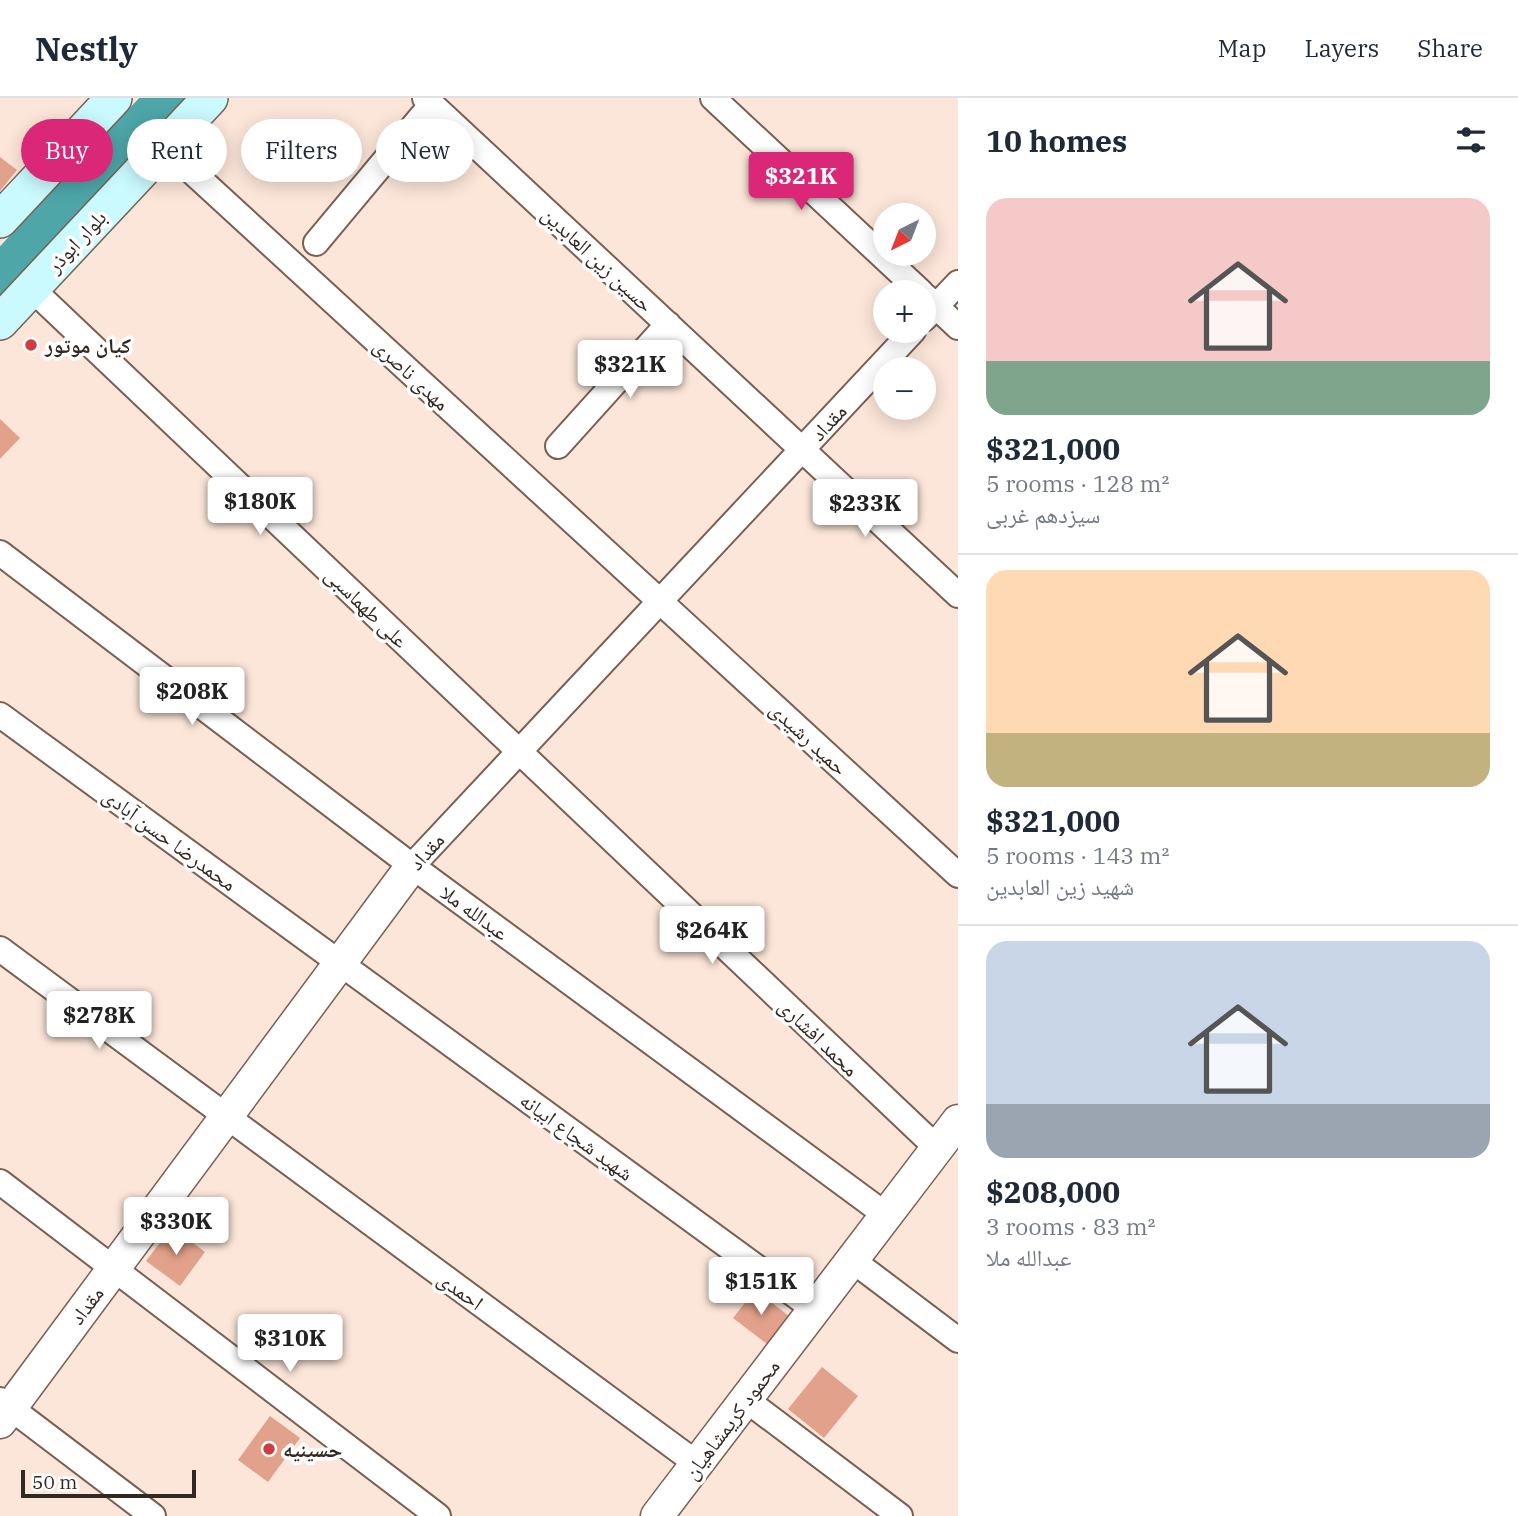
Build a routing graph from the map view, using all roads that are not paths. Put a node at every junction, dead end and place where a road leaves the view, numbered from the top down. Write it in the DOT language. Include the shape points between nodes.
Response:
graph roads {
  1 [pos="114,98"];
  2 [pos="210,98"];
  3 [pos="713,98"];
  4 [pos="429,101"];
  5 [pos="190,119"];
  6 [pos="131,182"];
  7 [pos="203,182"];
  8 [pos="0,220"];
  9 [pos="316,243"];
  10 [pos="902,280"];
  11 [pos="958,283"];
  12 [pos="32,289"];
  13 [pos="936,297"];
  14 [pos="936,310"];
  15 [pos="0,322"];
  16 [pos="668,324"];
  17 [pos="958,327"];
  18 [pos="902,343"];
  19 [pos="558,446"];
  20 [pos="802,449"];
  21 [pos="0,553"];
  22 [pos="958,595"];
  23 [pos="660,601"];
  24 [pos="0,715"];
  25 [pos="519,751"];
  26 [pos="412,866"];
  27 [pos="958,875"];
  28 [pos="0,949"];
  29 [pos="340,963"];
  30 [pos="226,1116"];
  31 [pos="952,1132"];
  32 [pos="0,1182"];
  33 [pos="886,1215"];
  34 [pos="852,1260"];
  35 [pos="114,1268"];
  36 [pos="814,1310"];
  37 [pos="958,1340"];
  38 [pos="745,1399"];
  39 [pos="3,1410"];
  40 [pos="696,1463"];
  41 [pos="153,1516"];
  42 [pos="438,1516"];
  43 [pos="657,1516"];
  44 [pos="900,1516"];
  1 -- 8 [label="main road"];
  2 -- 5 [label="main road, بلوار ابوذر"];
  3 -- 10 [label="street"];
  4 -- 9 [label="street"];
  4 -- 16 [label="street, حسین زین العابدین"];
  6 -- 12 [label="main road, بلوار ابوذر"];
  7 -- 23 [label="street, مهدی ناصری"];
  11 -- 13 [label="street"];
  12 -- 15 [label="main road, بلوار ابوذر"];
  12 -- 25 [label="street, علی طهماسبی"];
  14 -- 17 [label="street"];
  16 -- 19 [label="street"];
  16 -- 20 [label="street, حسین زین العابدین"];
  18 -- 20 [label="street, مقداد"];
  20 -- 22 [label="street, حسین زین العابدین"];
  20 -- 23 [label="street, مقداد"];
  21 -- 26 [label="street, عبدالله ملا"];
  23 -- 25 [label="street, مقداد"];
  23 -- 27 [label="street, حمید رشیدی"];
  24 -- 29 [label="street, محمدرضا حسن آبادی"];
  25 -- 26 [label="street, مقداد"];
  25 -- 31 [label="street, محمد افشاری"];
  26 -- 29 [label="street, مقداد"];
  26 -- 33 [label="street, عبدالله ملا"];
  28 -- 30 [label="street, احمدی"];
  29 -- 30 [label="street, مقداد"];
  29 -- 36 [label="street, شهید شجاع ابیانه"];
  30 -- 35 [label="street, مقداد"];
  30 -- 40 [label="street, احمدی"];
  31 -- 33 [label="street, محمود کریمشاهیان"];
  32 -- 35 [label="street"];
  33 -- 34 [label="street, محمود کریمشاهیان"];
  34 -- 36 [label="street, محمود کریمشاهیان"];
  34 -- 37 [label="street"];
  35 -- 39 [label="street, مقداد"];
  35 -- 42 [label="street"];
  36 -- 38 [label="street, محمود کریمشاهیان"];
  38 -- 40 [label="street, محمود کریمشاهیان"];
  38 -- 44 [label="street"];
  39 -- 41 [label="street"];
  40 -- 43 [label="street, محمود کریمشاهیان"];
}
